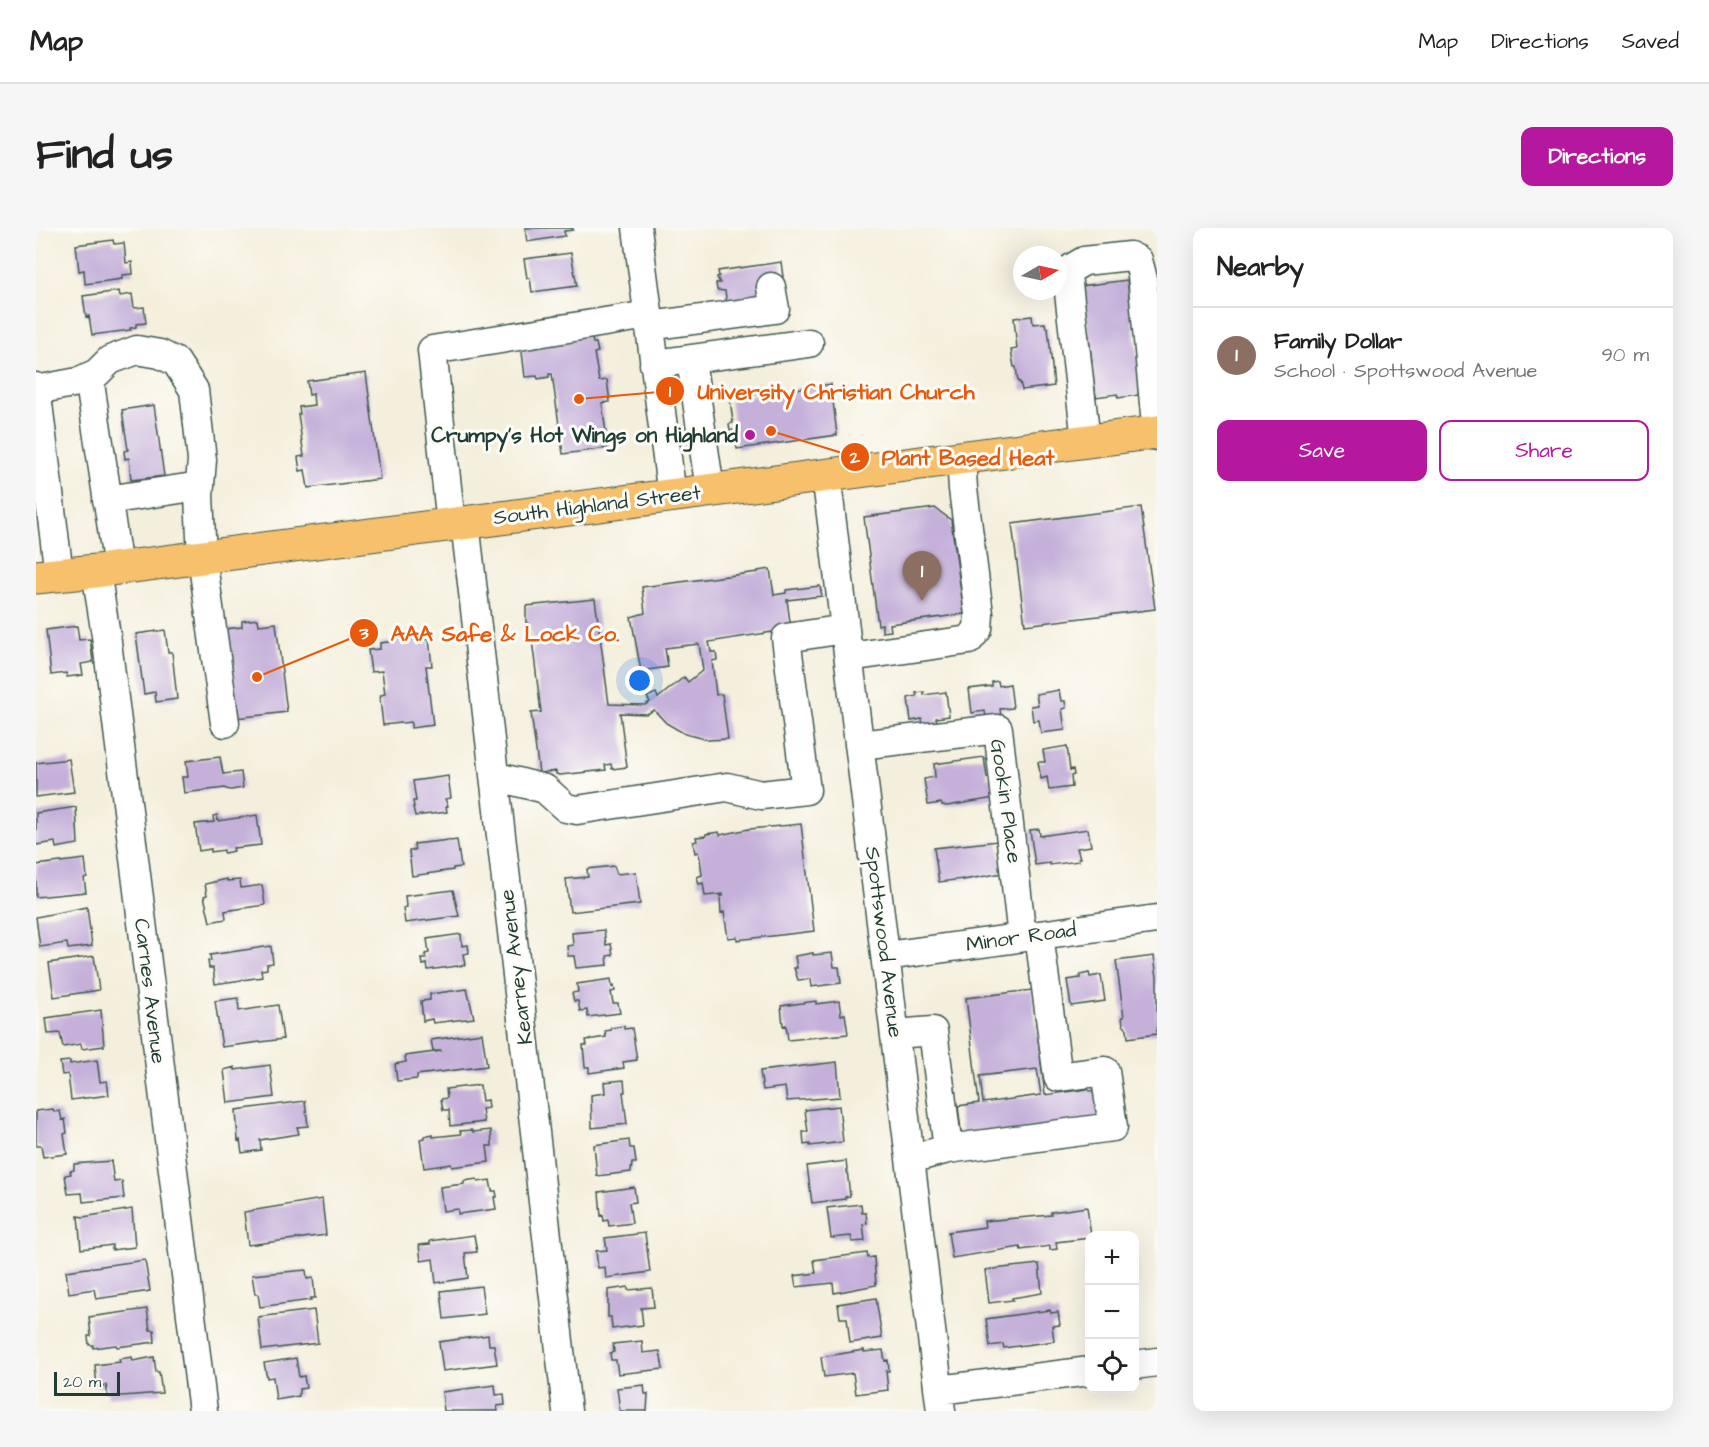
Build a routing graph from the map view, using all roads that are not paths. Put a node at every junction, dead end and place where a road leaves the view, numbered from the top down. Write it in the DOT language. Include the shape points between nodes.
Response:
graph roads {
  1 [pos="637,228"];
  2 [pos="771,287"];
  3 [pos="649,321"];
  4 [pos="809,343"];
  5 [pos="691,360"];
  6 [pos="654,364"];
  7 [pos="88,377"];
  8 [pos="36,388"];
  9 [pos="1157,433"];
  10 [pos="1086,441"];
  11 [pos="961,457"];
  12 [pos="826,474"];
  13 [pos="200,486"];
  14 [pos="710,490"];
  15 [pos="672,496"];
  16 [pos="107,500"];
  17 [pos="458,523"];
  18 [pos="202,557"];
  19 [pos="107,569"];
  20 [pos="47,576"];
  21 [pos="845,629"];
  22 [pos="849,657"];
  23 [pos="225,723"];
  24 [pos="859,746"];
  25 [pos="494,776"];
  26 [pos="1157,919"];
  27 [pos="1031,936"];
  28 [pos="886,956"];
  29 [pos="895,1034"];
  30 [pos="948,1149"];
  31 [pos="910,1159"];
  32 [pos="1157,1362"];
  33 [pos="1139,1364"];
  34 [pos="1085,1372"];
  35 [pos="940,1400"];
  36 [pos="202,1411"];
  37 [pos="567,1411"];
  1 -- 3 [label="street"];
  2 -- 3 [label="street" via="775,309"];
  3 -- 6 [label="street"];
  3 -- 17 [label="street, Kearney Avenue" via="432,350"];
  4 -- 5 [label="street"];
  5 -- 6 [label="street"];
  5 -- 14 [label="street"];
  6 -- 15 [label="street"];
  7 -- 8 [label="street"];
  7 -- 13 [label="street" via="110,360 136,350 160,354 176,362 194,390 202,460"];
  7 -- 16 [label="street, Carnes Avenue"];
  8 -- 20 [label="street"];
  9 -- 10 [label="main road, South Highland Street"];
  9 -- 10 [label="street" via="1138,260 1130,256 1084,261 1067,275"];
  10 -- 11 [label="main road, South Highland Street"];
  11 -- 12 [label="main road, South Highland Street"];
  11 -- 22 [label="street" via="978,629 969,640"];
  12 -- 14 [label="main road, South Highland Street"];
  12 -- 21 [label="street, Spottswood Avenue"];
  13 -- 16 [label="street"];
  13 -- 18 [label="street"];
  14 -- 15 [label="main road, South Highland Street"];
  15 -- 17 [label="main road, South Highland Street"];
  16 -- 19 [label="street, Carnes Avenue"];
  17 -- 18 [label="main road, South Highland Street"];
  17 -- 25 [label="street, Kearney Avenue"];
  18 -- 19 [label="main road, South Highland Street"];
  18 -- 23 [label="street"];
  19 -- 20 [label="main road, South Highland Street"];
  19 -- 36 [label="street, Carnes Avenue" via="107,642"];
  21 -- 22 [label="street, Spottswood Avenue"];
  21 -- 25 [label="street" via="786,638 806,790 761,795 727,787 577,810 566,808 545,789"];
  22 -- 24 [label="street, Spottswood Avenue"];
  24 -- 27 [label="street, Gookin Place" via="998,729"];
  24 -- 28 [label="street, Spottswood Avenue"];
  25 -- 37 [label="street, Kearney Avenue"];
  26 -- 27 [label="street, Minor Road"];
  27 -- 28 [label="street, Minor Road"];
  27 -- 30 [label="street" via="1058,1077 1106,1071 1113,1126"];
  28 -- 29 [label="street, Spottswood Avenue"];
  29 -- 30 [label="street" via="933,1031"];
  29 -- 31 [label="street, Spottswood Avenue"];
  30 -- 31 [label="street"];
  31 -- 35 [label="street, Spottswood Avenue"];
  32 -- 33 [label="street"];
  34 -- 35 [label="street"];
}
